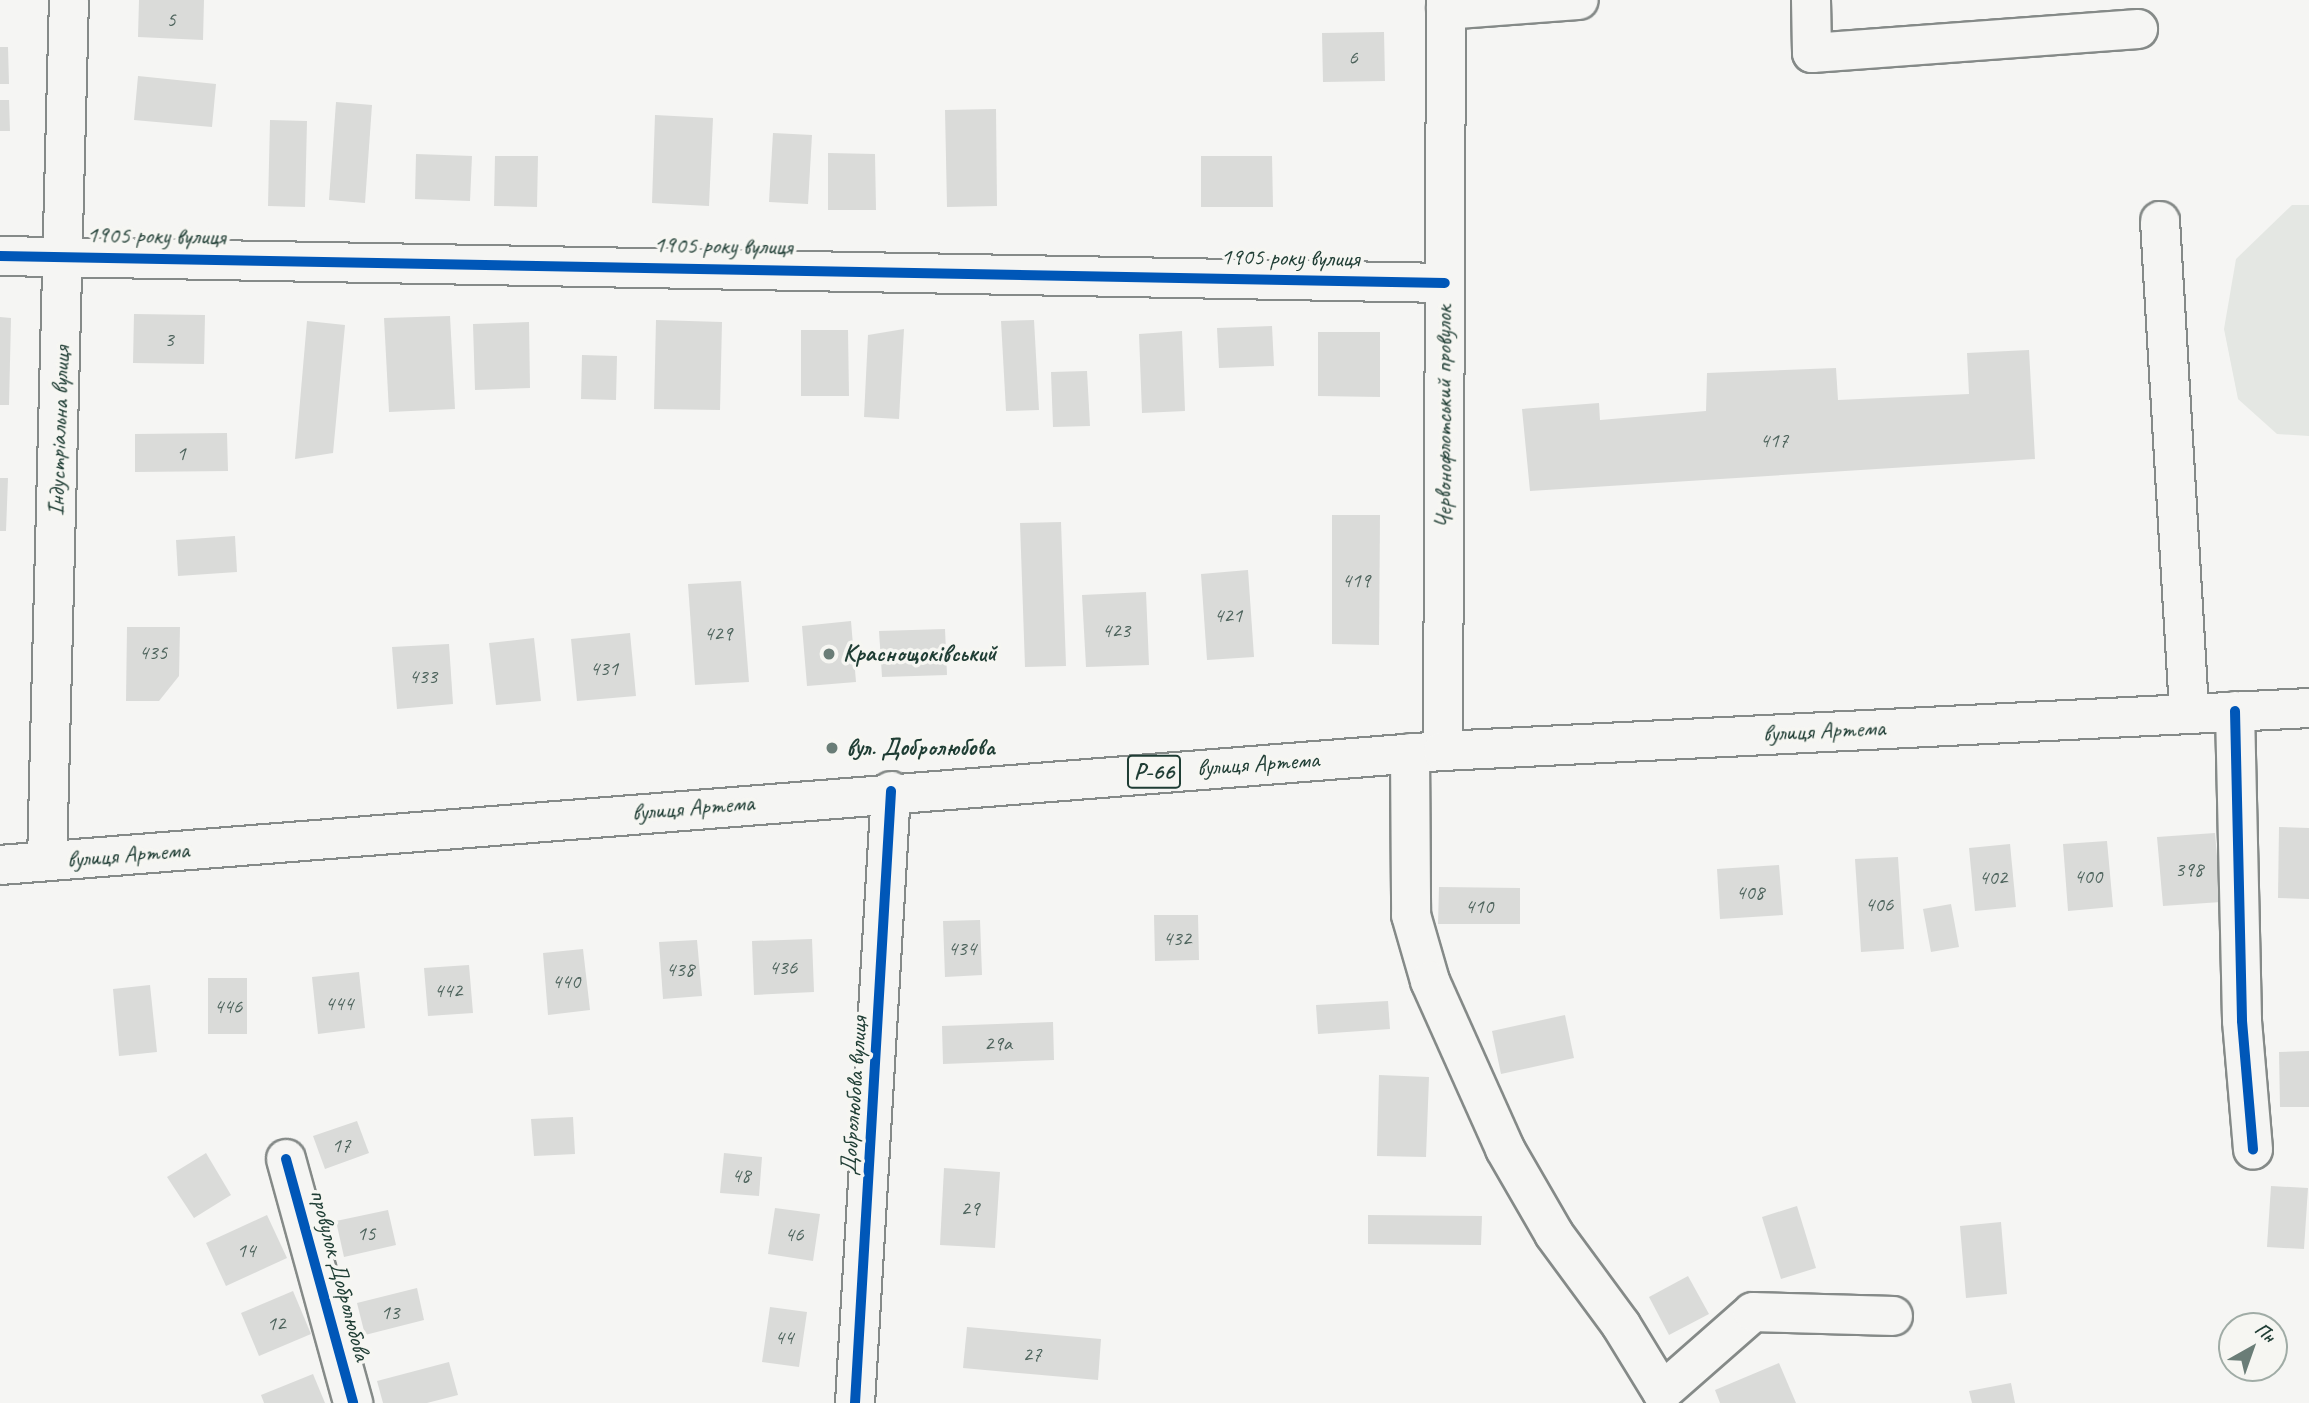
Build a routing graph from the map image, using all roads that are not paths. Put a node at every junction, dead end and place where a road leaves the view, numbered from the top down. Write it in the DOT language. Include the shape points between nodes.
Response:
graph roads {
  1 [pos="69,0"];
  2 [pos="1580,0"];
  3 [pos="1811,0"];
  4 [pos="1446,5"];
  5 [pos="2138,29"];
  6 [pos="2160,221"];
  7 [pos="64,255"];
  8 [pos="0,256"];
  9 [pos="1445,283"];
  10 [pos="2309,708"];
  11 [pos="2235,711"];
  12 [pos="2189,712"];
  13 [pos="1427,752"];
  14 [pos="891,791"];
  15 [pos="47,862"];
  16 [pos="0,865"];
  17 [pos="2253,1150"];
  18 [pos="286,1159"];
  19 [pos="1893,1316"];
  20 [pos="353,1403"];
  21 [pos="855,1403"];
  1 -- 7 [label="street, Індустріальна вулиця"];
  2 -- 4 [label="street"];
  3 -- 5 [label="street" via="1812,53"];
  4 -- 9 [label="street, Червонофлотський провулок"];
  6 -- 12 [label="street"];
  7 -- 8 [label="street, 1905 року вулиця"];
  7 -- 9 [label="street, 1905 року вулиця"];
  7 -- 15 [label="street, Індустріальна вулиця"];
  9 -- 13 [label="street, Червонофлотський провулок"];
  10 -- 11 [label="street, вулиця Артема / Р-66"];
  11 -- 12 [label="street, вулиця Артема / Р-66"];
  11 -- 17 [label="street" via="2242,1021"];
  12 -- 13 [label="street, вулиця Артема / Р-66"];
  13 -- 14 [label="street, вулиця Артема / Р-66"];
  13 -- 19 [label="street, Червонофлотський провулок" via="1412,915 1430,981 1505,1149 1554,1234 1662,1392 1754,1312"];
  14 -- 15 [label="street, вулиця Артема / Р-66"];
  14 -- 21 [label="street, Добролюбова вулиця"];
  15 -- 16 [label="street, вулиця Артема / Р-66"];
  18 -- 20 [label="street, провулок Добролюбова"];
}
